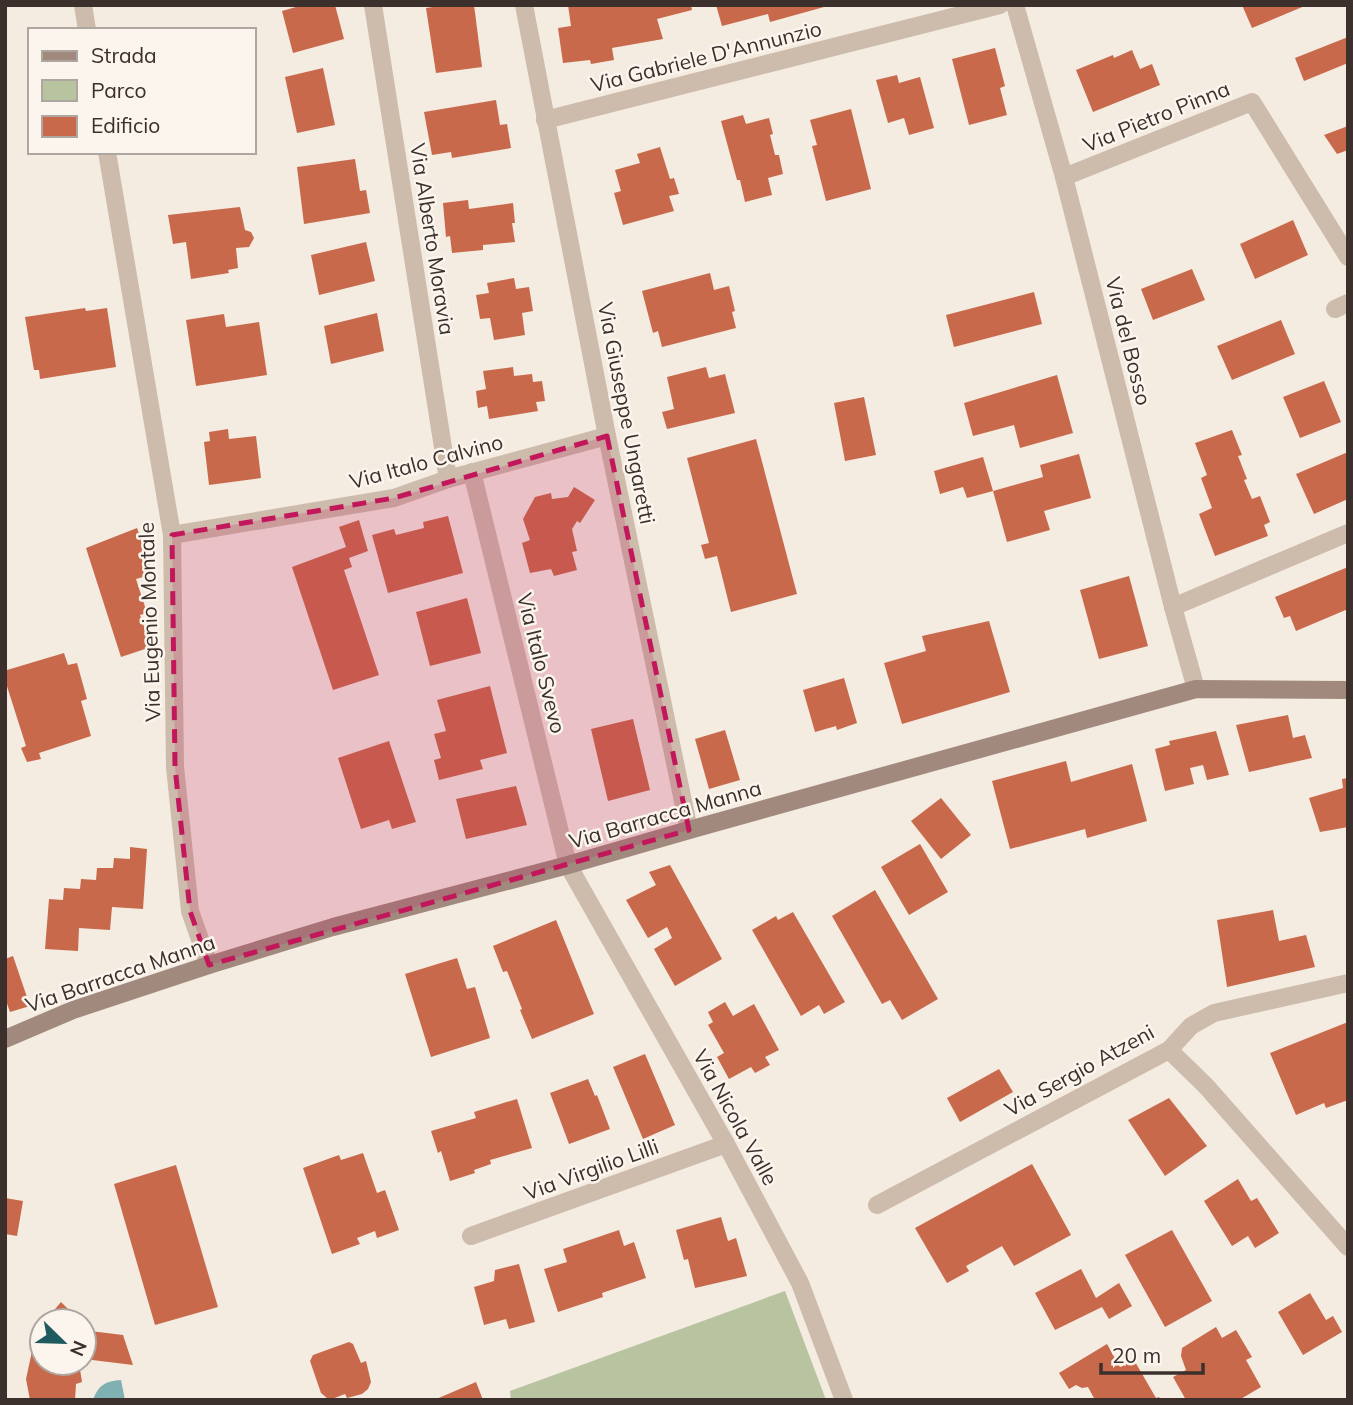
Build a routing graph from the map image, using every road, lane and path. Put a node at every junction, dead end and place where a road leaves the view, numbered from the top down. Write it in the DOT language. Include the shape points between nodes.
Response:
graph roads {
  1 [pos="83,5"];
  2 [pos="373,5"];
  3 [pos="524,5"];
  4 [pos="1000,5"];
  5 [pos="1015,5"];
  6 [pos="88,28"];
  7 [pos="545,120"];
  8 [pos="107,154"];
  9 [pos="1065,177"];
  10 [pos="1348,257"];
  11 [pos="607,436"];
  12 [pos="472,472"];
  13 [pos="447,479"];
  14 [pos="1348,533"];
  15 [pos="172,535"];
  16 [pos="1173,607"];
  17 [pos="1196,689"];
  18 [pos="1348,690"];
  19 [pos="689,830"];
  20 [pos="568,865"];
  21 [pos="209,965"];
  22 [pos="1348,983"];
  23 [pos="5,1038"];
  24 [pos="1169,1050"];
  25 [pos="726,1144"];
  26 [pos="877,1205"];
  27 [pos="471,1236"];
  28 [pos="1348,1247"];
  29 [pos="844,1400"];
  1 -- 6 [label="street"];
  2 -- 13 [label="street, Via Alberto Moravia"];
  3 -- 7 [label="street, Via Giuseppe Ungaretti"];
  4 -- 7 [label="street, Via Gabriele D'Annunzio"];
  5 -- 9 [label="street, Via del Bosso"];
  7 -- 11 [label="street, Via Giuseppe Ungaretti"];
  8 -- 15 [label="street, Via Eugenio Montale"];
  9 -- 10 [label="street, Via Pietro Pinna" via="1252,102"];
  9 -- 16 [label="street, Via del Bosso"];
  11 -- 12 [label="street, Via Italo Calvino"];
  11 -- 19 [label="street, Via Giuseppe Ungaretti"];
  12 -- 13 [label="street, Via Italo Calvino"];
  12 -- 20 [label="street, Via Italo Svevo"];
  13 -- 15 [label="street, Via Italo Calvino" via="394,498"];
  14 -- 16 [label="street"];
  15 -- 21 [label="street, Via Eugenio Montale" via="176,767 190,911"];
  16 -- 17 [label="street, Via del Bosso"];
  17 -- 18 [label="street, Via Barracca Manna"];
  17 -- 19 [label="street, Via Barracca Manna"];
  19 -- 20 [label="street, Via Barracca Manna"];
  20 -- 21 [label="street, Via Barracca Manna" via="333,926"];
  20 -- 25 [label="street, Via Nicola Valle"];
  21 -- 23 [label="street, Via Barracca Manna"];
  22 -- 24 [label="street, Via Sergio Atzeni" via="1214,1013 1191,1026"];
  24 -- 26 [label="street, Via Sergio Atzeni"];
  24 -- 28 [label="street"];
  25 -- 27 [label="street, Via Virgilio Lilli"];
  25 -- 29 [label="street, Via Nicola Valle" via="800,1283"];
}
